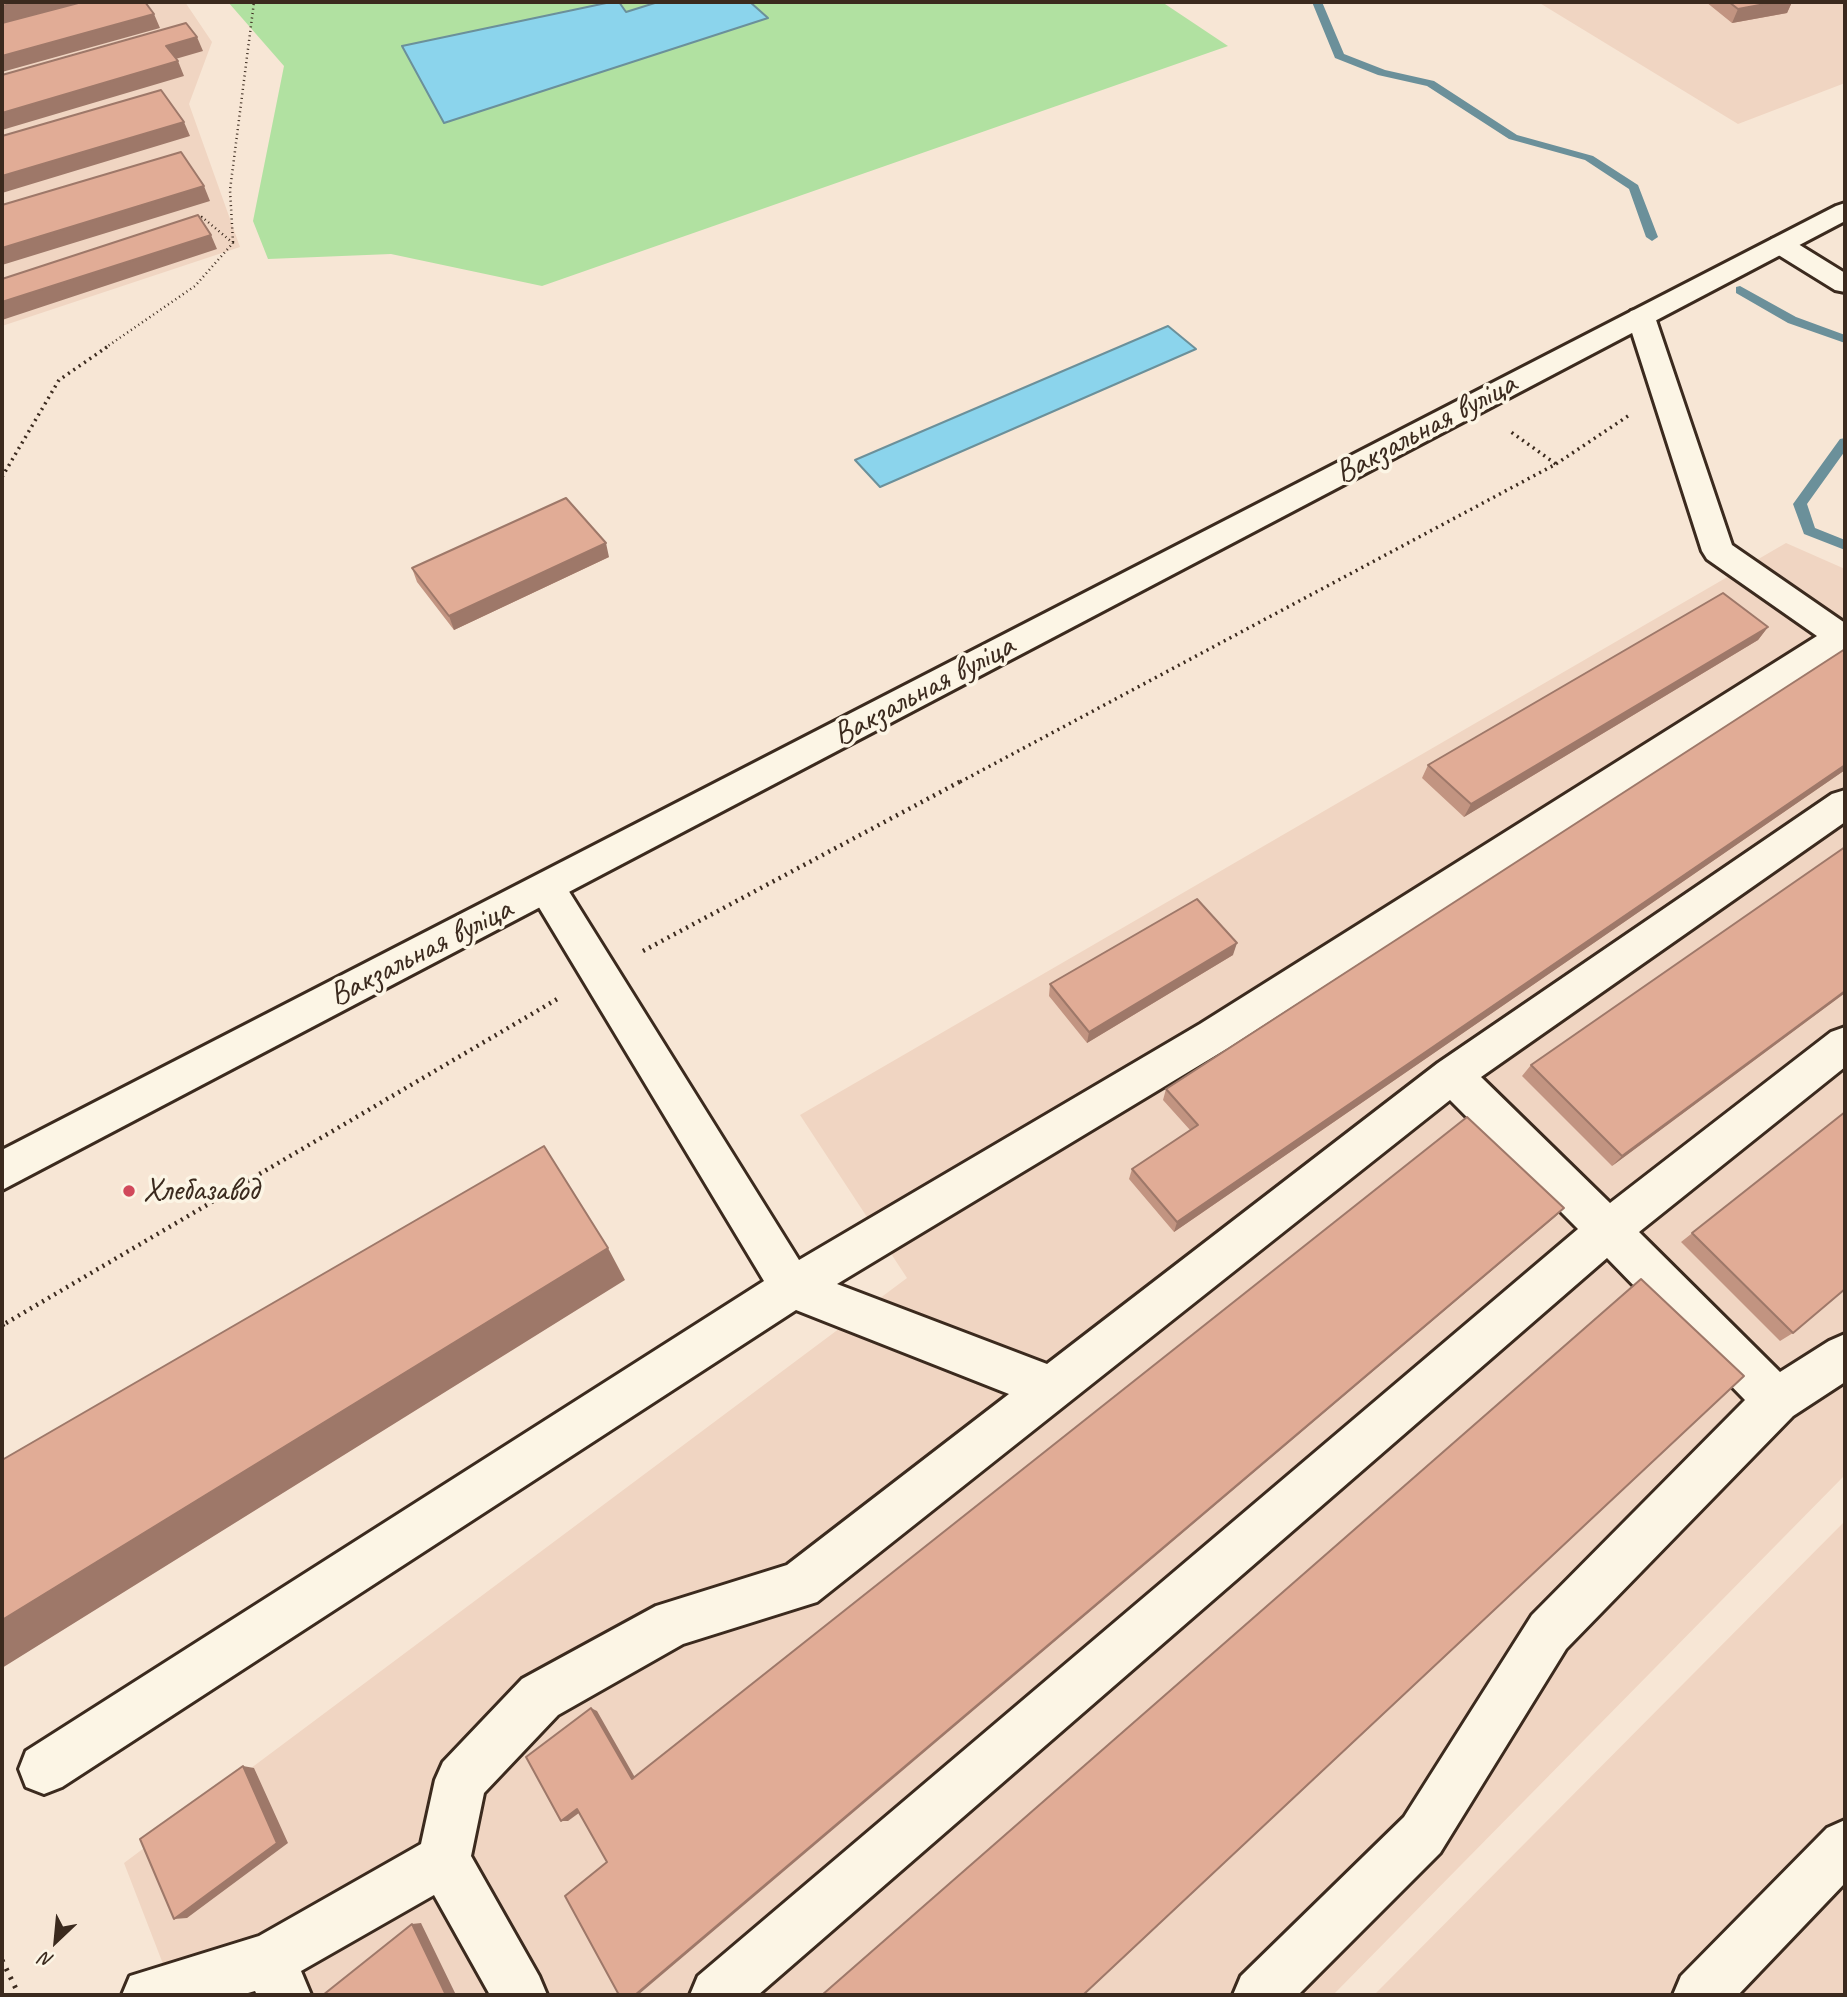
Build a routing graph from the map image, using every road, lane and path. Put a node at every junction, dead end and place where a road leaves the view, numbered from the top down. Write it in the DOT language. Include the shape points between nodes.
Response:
graph roads {
  1 [pos="254,2"];
  2 [pos="1845,211"];
  3 [pos="190,220"];
  4 [pos="233,243"];
  5 [pos="1781,245"];
  6 [pos="1845,284"];
  7 [pos="1641,317"];
  8 [pos="1473,405"];
  9 [pos="2,477"];
  10 [pos="1843,638"];
  11 [pos="1845,804"];
  12 [pos="547,888"];
  13 [pos="601,973"];
  14 [pos="1845,1044"];
  15 [pos="1452,1075"];
  16 [pos="2,1171"];
  17 [pos="1608,1230"];
  18 [pos="792,1288"];
  19 [pos="2,1325"];
  20 [pos="1845,1356"];
  21 [pos="1051,1388"];
  22 [pos="1777,1400"];
  23 [pos="44,1769"];
  24 [pos="1845,1846"];
  25 [pos="444,1860"];
  26 [pos="2,1960"];
  27 [pos="276,1978"];
  28 [pos="19,1995"];
  29 [pos="149,1995"];
  30 [pos="520,1995"];
  31 [pos="717,1995"];
  32 [pos="1260,1995"];
  33 [pos="1700,1995"];
  1 -- 4 [label="path" via="230,190"];
  2 -- 5 [label="main road, Вакзальная вуліца"];
  3 -- 4 [label="path" via="202,218"];
  4 -- 9 [label="path" via="195,286 59,380"];
  5 -- 6 [label="main road"];
  5 -- 7 [label="main road, Вакзальная вуліца"];
  7 -- 8 [label="main road, Вакзальная вуліца"];
  7 -- 10 [label="main road" via="1718,551"];
  8 -- 12 [label="main road, Вакзальная вуліца"];
  8 -- 13 [label="path" via="1556,464"];
  10 -- 18 [label="main road" via="1214,1036"];
  11 -- 15 [label="main road"];
  12 -- 13 [label="main road"];
  12 -- 16 [label="main road, Вакзальная вуліца"];
  13 -- 18 [label="main road"];
  13 -- 19 [label="path"];
  14 -- 17 [label="main road"];
  15 -- 17 [label="main road"];
  15 -- 21 [label="main road"];
  17 -- 22 [label="main road"];
  17 -- 31 [label="main road"];
  18 -- 21 [label="main road"];
  18 -- 23 [label="main road"];
  20 -- 22 [label="main road"];
  21 -- 25 [label="main road" via="800,1585 673,1623 540,1698 461,1780"];
  22 -- 32 [label="main road" via="1549,1632 1422,1835"];
  24 -- 33 [label="main road"];
  25 -- 27 [label="main road"];
  25 -- 30 [label="main road"];
  26 -- 28 [label="path"];
  27 -- 29 [label="main road"];
}
